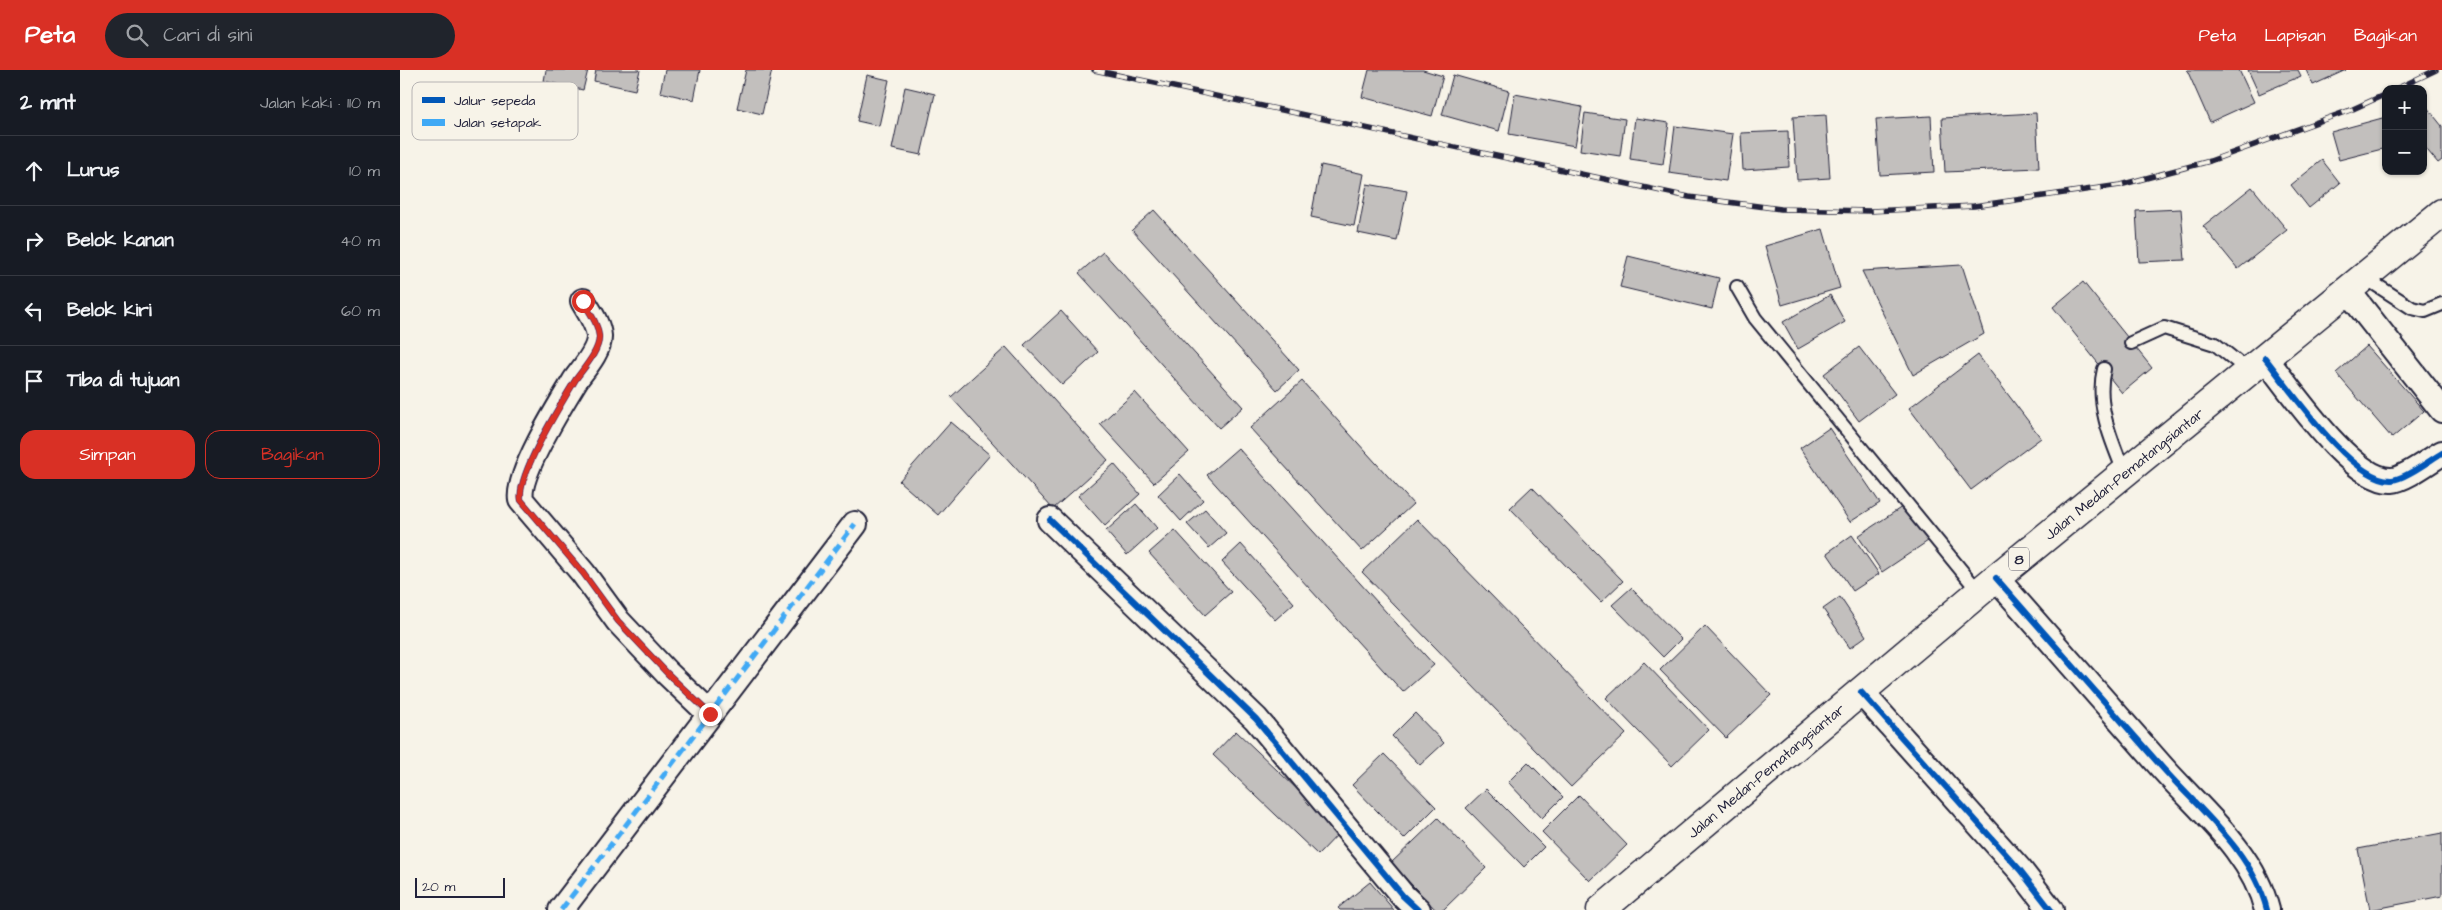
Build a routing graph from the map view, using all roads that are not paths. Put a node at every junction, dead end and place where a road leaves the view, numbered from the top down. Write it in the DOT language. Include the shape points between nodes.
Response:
graph roads {
  1 [pos="2442,213"];
  2 [pos="2356,284"];
  3 [pos="1737,287"];
  4 [pos="583,301"];
  5 [pos="2441,308"];
  6 [pos="2131,343"];
  7 [pos="2258,365"];
  8 [pos="2104,369"];
  9 [pos="2442,410"];
  10 [pos="2442,453"];
  11 [pos="2125,474"];
  12 [pos="1050,520"];
  13 [pos="855,524"];
  14 [pos="1988,585"];
  15 [pos="1861,692"];
  16 [pos="710,714"];
  17 [pos="561,910"];
  18 [pos="1418,910"];
  19 [pos="1601,910"];
  20 [pos="2051,910"];
  21 [pos="2267,910"];
  1 -- 2 [label="highway, Jalan Medan-Pematangsiantar / 8"];
  2 -- 5 [label="lane" via="2412,308 2425,311"];
  2 -- 7 [label="highway, Jalan Medan-Pematangsiantar / 8"];
  2 -- 9 [label="street"];
  3 -- 14 [label="lane" via="1755,318"];
  4 -- 16 [label="street" via="596,325 598,343 560,404 528,467 520,492 521,500 583,573 618,621"];
  6 -- 7 [label="lane" via="2164,328 2215,344"];
  7 -- 10 [label="street" via="2334,443 2363,470 2379,479 2394,480"];
  7 -- 11 [label="highway, Jalan Medan-Pematangsiantar / 8"];
  8 -- 11 [label="lane" via="2100,382 2107,427"];
  11 -- 14 [label="highway, Jalan Medan-Pematangsiantar / 8"];
  12 -- 18 [label="street" via="1256,719"];
  13 -- 16 [label="street"];
  14 -- 15 [label="highway, Jalan Medan-Pematangsiantar / 8"];
  14 -- 21 [label="street" via="2229,839 2253,875"];
  15 -- 19 [label="highway, Jalan Medan-Pematangsiantar / 8"];
  15 -- 20 [label="street" via="2020,870"];
  16 -- 17 [label="street"];
}
